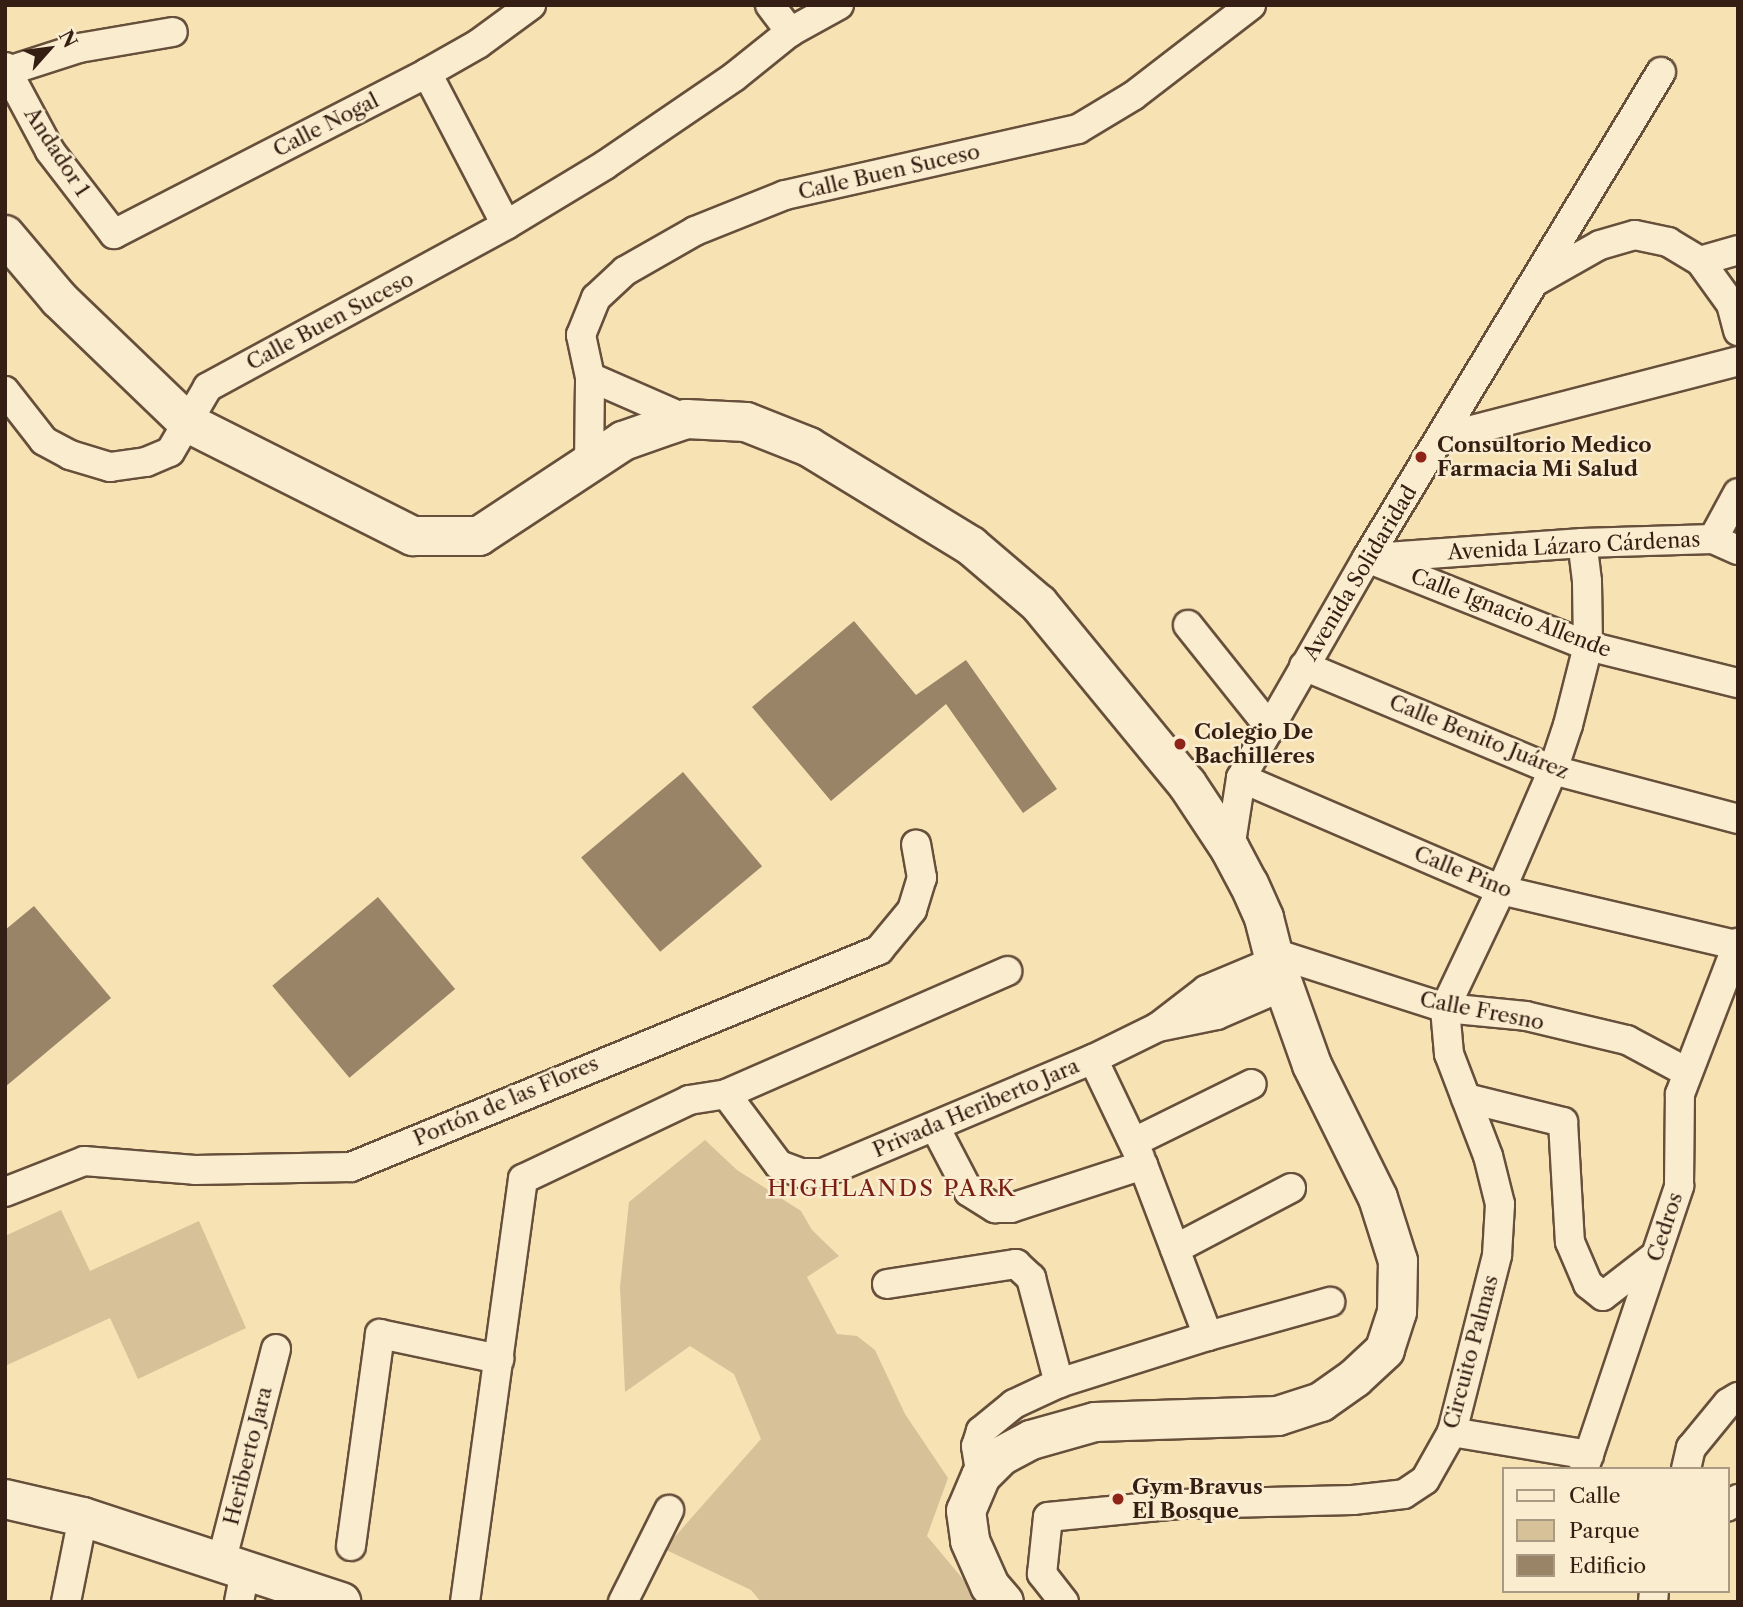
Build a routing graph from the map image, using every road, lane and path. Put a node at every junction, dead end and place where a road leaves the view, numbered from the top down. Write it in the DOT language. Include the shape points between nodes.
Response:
graph roads {
  1 [pos="531,5"];
  2 [pos="770,5"];
  3 [pos="839,5"];
  4 [pos="1251,5"];
  5 [pos="173,32"];
  6 [pos="790,32"];
  7 [pos="6,69"];
  8 [pos="1661,72"];
  9 [pos="427,73"];
  10 [pos="506,225"];
  11 [pos="114,234"];
  12 [pos="5,235"];
  13 [pos="1738,250"];
  14 [pos="1700,261"];
  15 [pos="1534,282"];
  16 [pos="1738,331"];
  17 [pos="1738,361"];
  18 [pos="590,377"];
  19 [pos="5,391"];
  20 [pos="686,419"];
  21 [pos="188,423"];
  22 [pos="1441,438"];
  23 [pos="589,464"];
  24 [pos="1738,493"];
  25 [pos="1582,542"];
  26 [pos="1726,544"];
  27 [pos="1367,558"];
  28 [pos="1188,625"];
  29 [pos="1588,646"];
  30 [pos="1304,666"];
  31 [pos="1738,683"];
  32 [pos="1272,729"];
  33 [pos="1553,770"];
  34 [pos="1241,778"];
  35 [pos="1738,819"];
  36 [pos="916,845"];
  37 [pos="1230,849"];
  38 [pos="1502,890"];
  39 [pos="1737,944"];
  40 [pos="1278,967"];
  41 [pos="1007,971"];
  42 [pos="1445,1008"];
  43 [pos="1093,1059"];
  44 [pos="1687,1072"];
  45 [pos="1252,1084"];
  46 [pos="726,1094"];
  47 [pos="1466,1098"];
  48 [pos="935,1127"];
  49 [pos="1139,1154"];
  50 [pos="1291,1188"];
  51 [pos="5,1192"];
  52 [pos="1175,1249"];
  53 [pos="1656,1255"];
  54 [pos="887,1284"];
  55 [pos="1330,1302"];
  56 [pos="1208,1336"];
  57 [pos="276,1349"];
  58 [pos="499,1359"];
  59 [pos="1059,1383"];
  60 [pos="1738,1397"];
  61 [pos="1452,1432"];
  62 [pos="1586,1462"];
  63 [pos="1687,1467"];
  64 [pos="981,1476"];
  65 [pos="5,1499"];
  66 [pos="669,1510"];
  67 [pos="83,1517"];
  68 [pos="351,1546"];
  69 [pos="235,1578"];
  70 [pos="66,1602"];
  71 [pos="341,1602"];
  72 [pos="466,1602"];
  73 [pos="623,1602"];
  74 [pos="1004,1602"];
  75 [pos="1064,1602"];
  1 -- 9 [label="street, Calle Nogal" via="478,44"];
  2 -- 6 [label="street"];
  3 -- 6 [label="street, Calle Buen Suceso"];
  4 -- 18 [label="street, Calle Buen Suceso" via="1133,96 1077,129 785,195 695,231 625,271 596,298 581,335"];
  5 -- 7 [label="street" via="79,48"];
  6 -- 10 [label="street, Calle Buen Suceso" via="734,77 616,158"];
  7 -- 11 [label="street, Andador 1" via="50,150"];
  8 -- 15 [label="street, Avenida Solidaridad"];
  9 -- 10 [label="street"];
  9 -- 11 [label="street, Calle Nogal"];
  10 -- 21 [label="street, Calle Buen Suceso" via="208,387"];
  12 -- 21 [label="main road" via="59,299"];
  13 -- 14 [label="street"];
  14 -- 15 [label="street" via="1668,242 1634,234 1600,246"];
  14 -- 16 [label="street" via="1731,304"];
  15 -- 22 [label="street, Avenida Solidaridad"];
  17 -- 22 [label="street"];
  18 -- 20 [label="street"];
  18 -- 23 [label="street, Calle Buen Suceso"];
  19 -- 21 [label="street, Calle Buen Suceso" via="44,441 110,467 146,463 170,452"];
  20 -- 23 [label="main road" via="623,441"];
  20 -- 37 [label="main road" via="746,422 809,447 971,546 1040,604 1187,785"];
  21 -- 23 [label="main road" via="413,536 479,536"];
  22 -- 27 [label="street, Avenida Solidaridad"];
  24 -- 26 [label="street"];
  25 -- 26 [label="street, Avenida Lázaro Cárdenas"];
  25 -- 27 [label="street, Avenida Lázaro Cárdenas"];
  25 -- 29 [label="street"];
  27 -- 29 [label="street, Calle Ignacio Allende"];
  27 -- 30 [label="street, Avenida Solidaridad"];
  28 -- 32 [label="street"];
  29 -- 31 [label="street, Calle Ignacio Allende"];
  29 -- 33 [label="street"];
  30 -- 32 [label="street, Avenida Solidaridad"];
  30 -- 33 [label="street, Calle Benito Juárez"];
  32 -- 34 [label="street, Avenida Solidaridad"];
  33 -- 35 [label="street, Calle Benito Juárez"];
  33 -- 38 [label="street"];
  34 -- 37 [label="street, Avenida Solidaridad"];
  34 -- 38 [label="street, Calle Pino"];
  36 -- 51 [label="street, Portón de las Flores" via="922,878 912,910 879,950 351,1167 195,1170 84,1161"];
  37 -- 40 [label="main road" via="1264,918"];
  38 -- 39 [label="street, Calle Pino"];
  38 -- 42 [label="street"];
  39 -- 44 [label="street, Cedros"];
  40 -- 42 [label="street, Calle Fresno"];
  40 -- 43 [label="street, Privada Heriberto Jara" via="1206,990 1158,1027"];
  40 -- 64 [label="main road" via="1312,1065 1378,1198 1398,1261 1397,1312 1385,1350 1321,1402 1278,1416 1095,1422 1031,1440 1001,1456"];
  41 -- 46 [label="street"];
  42 -- 44 [label="street, Calle Fresno" via="1526,1016 1627,1040"];
  42 -- 47 [label="street, Circuito Palmas" via="1449,1054"];
  43 -- 48 [label="street, Privada Heriberto Jara"];
  43 -- 49 [label="street"];
  44 -- 53 [label="street, Cedros" via="1680,1094 1679,1186"];
  45 -- 49 [label="street"];
  46 -- 48 [label="street, Privada Heriberto Jara" via="779,1165 801,1173 822,1173"];
  46 -- 58 [label="street" via="689,1100 523,1179"];
  47 -- 53 [label="street" via="1563,1122 1570,1242 1588,1284 1603,1296"];
  47 -- 61 [label="street, Circuito Palmas" via="1500,1204 1497,1255"];
  48 -- 49 [label="street" via="969,1192 995,1208 1011,1208"];
  49 -- 52 [label="street"];
  50 -- 52 [label="street"];
  52 -- 56 [label="street"];
  53 -- 62 [label="street, Cedros"];
  54 -- 59 [label="street" via="1016,1264 1031,1278"];
  55 -- 56 [label="street"];
  56 -- 59 [label="street"];
  57 -- 69 [label="street, Heriberto Jara"];
  58 -- 68 [label="street" via="380,1334"];
  58 -- 72 [label="street"];
  59 -- 64 [label="street" via="1014,1404 981,1431 976,1446"];
  60 -- 63 [label="street" via="1692,1448"];
  61 -- 62 [label="street"];
  61 -- 75 [label="street, Circuito Palmas" via="1425,1480 1404,1494 1353,1500 1181,1504 1048,1517 1042,1574"];
  64 -- 74 [label="main road" via="965,1511 970,1541 990,1586"];
  65 -- 67 [label="main road"];
  66 -- 73 [label="street"];
  67 -- 69 [label="main road"];
  67 -- 70 [label="street"];
  69 -- 71 [label="main road"];
}
